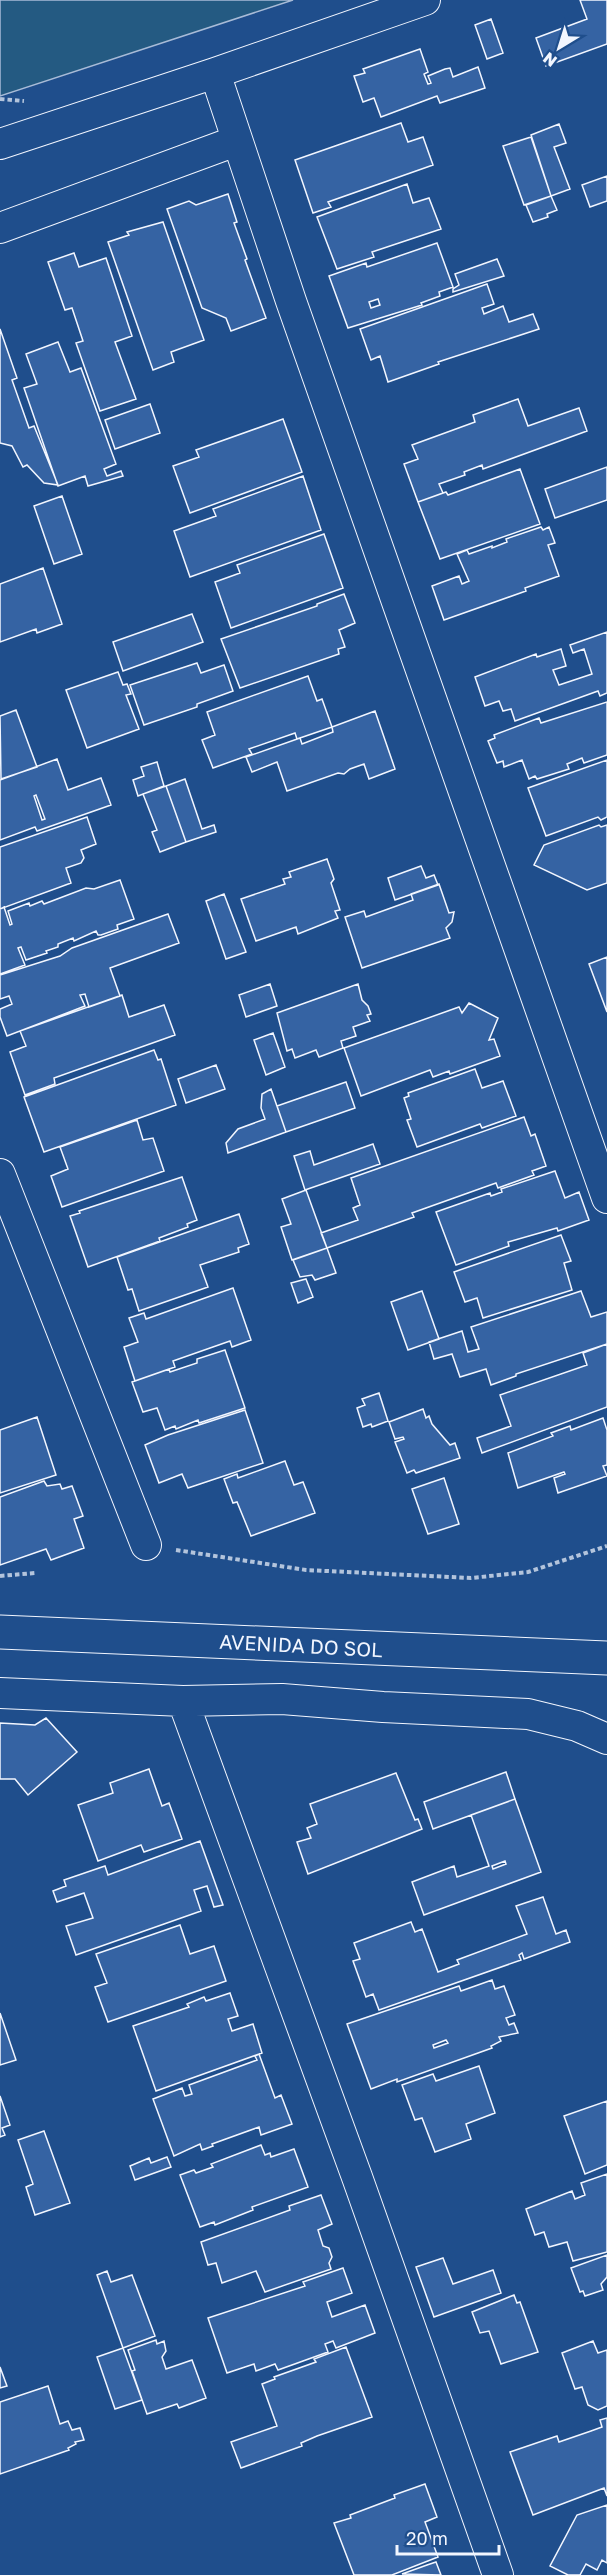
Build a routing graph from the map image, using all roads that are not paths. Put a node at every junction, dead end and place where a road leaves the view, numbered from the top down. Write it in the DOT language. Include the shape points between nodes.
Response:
graph roads {
  1 [pos="425,0"];
  2 [pos="215,73"];
  3 [pos="236,141"];
  4 [pos="0,144"];
  5 [pos="0,228"];
  6 [pos="0,1174"];
  7 [pos="607,1198"];
  8 [pos="146,1545"];
  9 [pos="0,1632"];
  10 [pos="605,1658"];
  11 [pos="0,1693"];
  12 [pos="183,1701"];
  13 [pos="607,1739"];
  14 [pos="498,2575"];
  1 -- 2 [label="street"];
  2 -- 3 [label="street"];
  2 -- 4 [label="street"];
  3 -- 5 [label="street"];
  3 -- 7 [label="street"];
  6 -- 8 [label="street"];
  9 -- 10 [label="street, AVENIDA DO SOL"];
  11 -- 12 [label="street"];
  12 -- 13 [label="street" via="282,1699 528,1714 577,1726"];
  12 -- 14 [label="street"];
}
